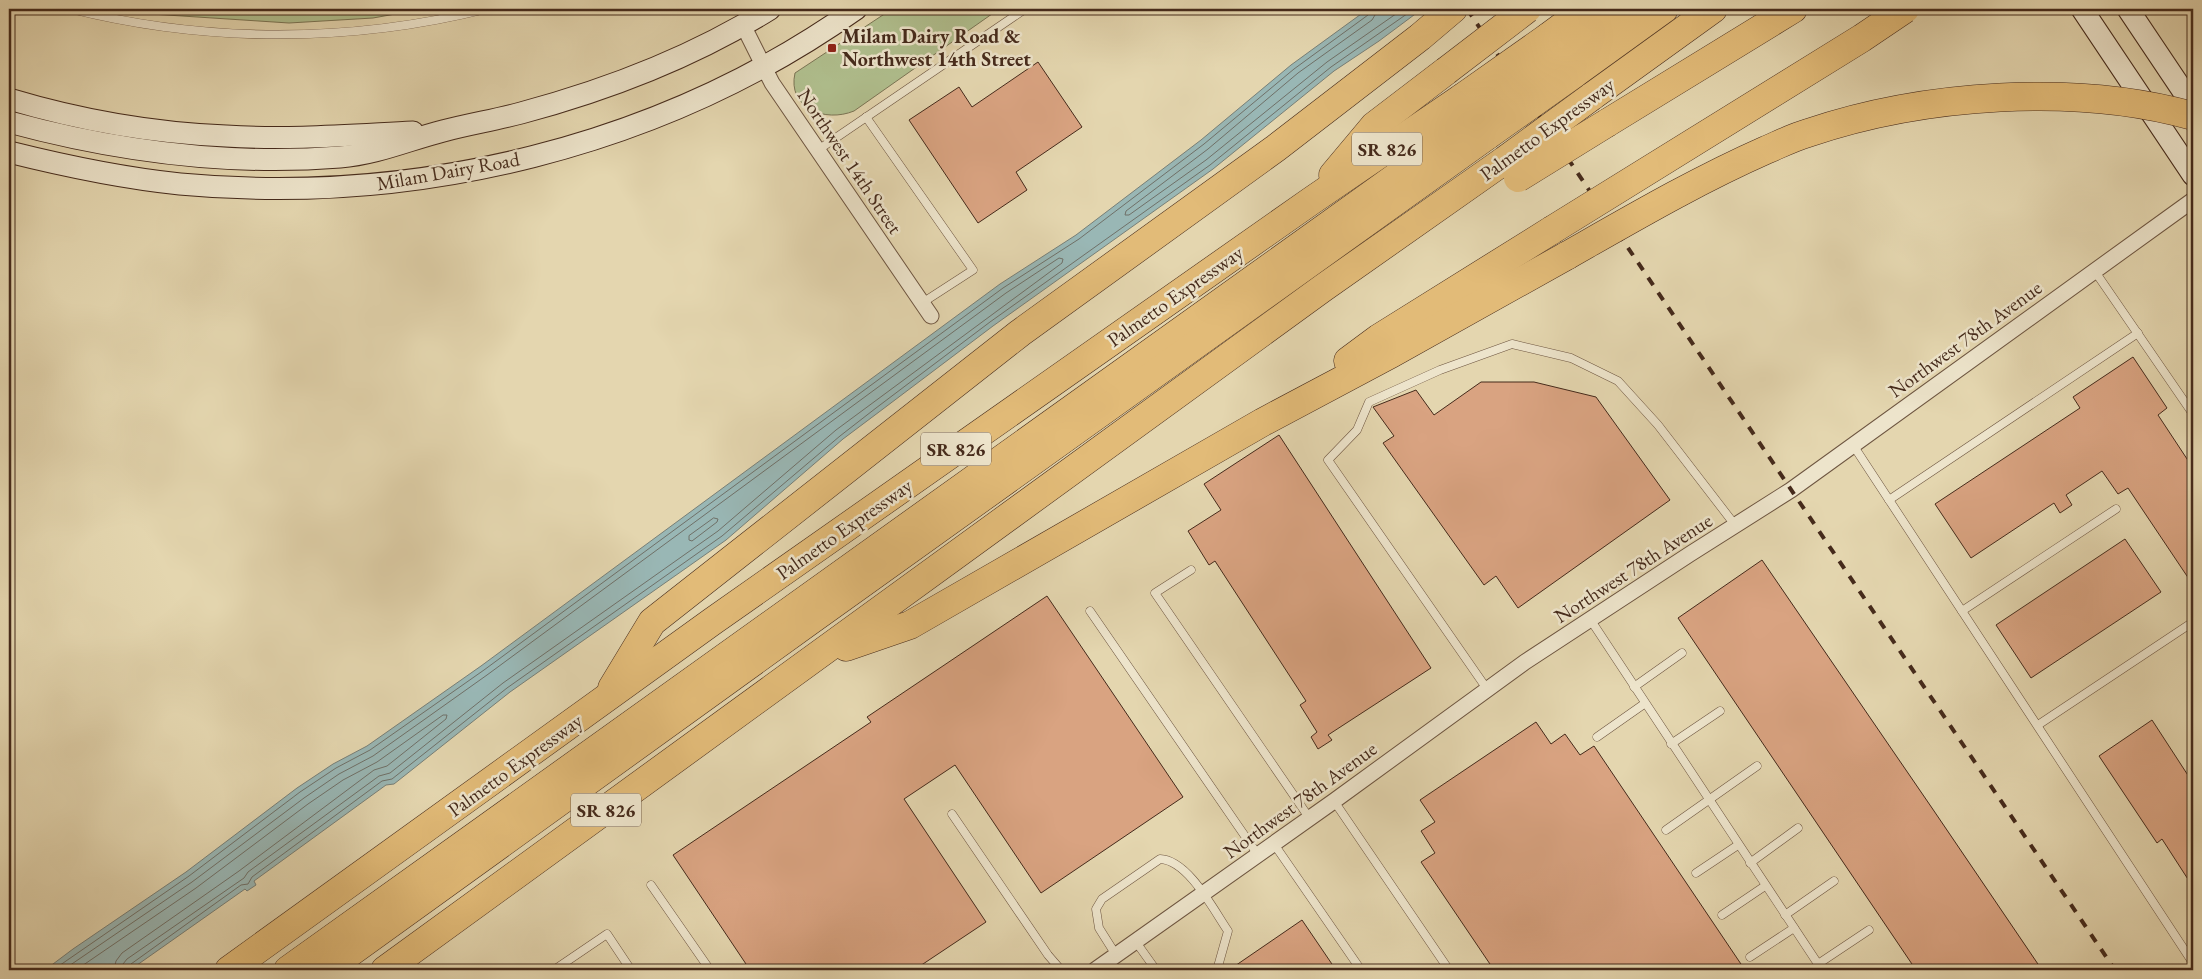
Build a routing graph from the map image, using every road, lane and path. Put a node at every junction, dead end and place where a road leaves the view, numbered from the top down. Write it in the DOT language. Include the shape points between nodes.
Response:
graph roads {
  1 [pos="71,9"];
  2 [pos="486,9"];
  3 [pos="770,9"];
  4 [pos="856,9"];
  5 [pos="1026,9"];
  6 [pos="1453,9"];
  7 [pos="1527,9"];
  8 [pos="1586,9"];
  9 [pos="1628,9"];
  10 [pos="1664,9"];
  11 [pos="1713,9"];
  12 [pos="1793,9"];
  13 [pos="1905,9"];
  14 [pos="2082,9"];
  15 [pos="2128,9"];
  16 [pos="743,25"];
  17 [pos="1561,56"];
  18 [pos="764,66"];
  19 [pos="9,99"];
  20 [pos="2193,106"];
  21 [pos="2193,116"];
  22 [pos="866,117"];
  23 [pos="1476,117"];
  24 [pos="9,122"];
  25 [pos="443,131"];
  26 [pos="818,150"];
  27 [pos="9,152"];
  28 [pos="1511,169"];
  29 [pos="2193,175"];
  30 [pos="2193,200"];
  31 [pos="1311,201"];
  32 [pos="2094,270"];
  33 [pos="922,303"];
  34 [pos="931,316"];
  35 [pos="2138,333"];
  36 [pos="2193,414"];
  37 [pos="1263,422"];
  38 [pos="1852,445"];
  39 [pos="1889,500"];
  40 [pos="2116,509"];
  41 [pos="1736,525"];
  42 [pos="1191,570"];
  43 [pos="1090,611"];
  44 [pos="1962,611"];
  45 [pos="1590,619"];
  46 [pos="2193,622"];
  47 [pos="1682,653"];
  48 [pos="819,656"];
  49 [pos="1634,687"];
  50 [pos="1487,689"];
  51 [pos="604,701"];
  52 [pos="1644,704"];
  53 [pos="1720,711"];
  54 [pos="2038,725"];
  55 [pos="1597,737"];
  56 [pos="1671,744"];
  57 [pos="1757,766"];
  58 [pos="1708,800"];
  59 [pos="1334,802"];
  60 [pos="952,814"];
  61 [pos="1310,819"];
  62 [pos="1798,828"];
  63 [pos="1666,830"];
  64 [pos="1274,844"];
  65 [pos="1738,846"];
  66 [pos="1258,855"];
  67 [pos="1750,863"];
  68 [pos="1696,873"];
  69 [pos="1834,881"];
  70 [pos="651,885"];
  71 [pos="1765,886"];
  72 [pos="1203,894"];
  73 [pos="1722,915"];
  74 [pos="1785,915"];
  75 [pos="1794,928"];
  76 [pos="1869,930"];
  77 [pos="1136,942"];
  78 [pos="1116,955"];
  79 [pos="1750,957"];
  80 [pos="2193,963"];
  81 [pos="1820,967"];
  82 [pos="229,970"];
  83 [pos="288,970"];
  84 [pos="326,970"];
  85 [pos="385,970"];
  86 [pos="554,970"];
  87 [pos="631,970"];
  88 [pos="710,970"];
  89 [pos="1061,970"];
  90 [pos="1095,970"];
  91 [pos="1156,970"];
  92 [pos="1217,970"];
  93 [pos="1361,970"];
  94 [pos="1449,970"];
  1 -- 2 [label="lane" via="162,26 267,34 335,33 383,28"];
  3 -- 16 [label="main road, Milam Dairy Road"];
  4 -- 18 [label="main road, Milam Dairy Road" via="824,32"];
  5 -- 22 [label="lane"];
  6 -- 51 [label="highway" via="1276,148 1020,333 652,622"];
  7 -- 31 [label="highway, bridge" via="1374,126"];
  8 -- 17 [label="highway, Palmetto Expressway / SR 826"];
  9 -- 17 [label="highway"];
  10 -- 17 [label="highway"];
  11 -- 28 [label="highway, Palmetto Expressway, bridge" via="1591,97"];
  12 -- 28 [label="highway, bridge" via="1607,124"];
  13 -- 37 [label="highway, bridge" via="1379,338"];
  14 -- 29 [label="main road"];
  15 -- 20 [label="main road"];
  16 -- 18 [label="street, Northwest 14th Street"];
  16 -- 25 [label="main road, Milam Dairy Road" via="664,63 574,97"];
  17 -- 23 [label="highway, Palmetto Expressway / SR 826, bridge"];
  17 -- 23 [label="highway, bridge"];
  18 -- 26 [label="street, Northwest 14th Street"];
  18 -- 27 [label="main road, Milam Dairy Road" via="692,102 593,139 491,166 388,183 281,189 194,185 74,168"];
  19 -- 25 [label="main road, Milam Dairy Road" via="97,121 227,137 295,138"];
  21 -- 37 [label="highway, bridge" via="2165,108 2092,98 2030,98 1956,102 1882,112 1807,133 1739,162 1661,202"];
  22 -- 26 [label="lane"];
  22 -- 33 [label="lane" via="973,270"];
  23 -- 31 [label="highway, Palmetto Expressway / SR 826"];
  23 -- 83 [label="highway"];
  23 -- 84 [label="highway" via="815,617"];
  24 -- 25 [label="main road, Milam Dairy Road" via="126,148 204,157 259,159 370,154"];
  26 -- 33 [label="street, Northwest 14th Street"];
  28 -- 48 [label="highway, Palmetto Expressway / SR 826" via="1466,187"];
  30 -- 32 [label="street, Northwest 78th Avenue"];
  31 -- 51 [label="highway, Palmetto Expressway / SR 826" via="753,592"];
  32 -- 35 [label="lane"];
  32 -- 38 [label="street, Northwest 78th Avenue"];
  33 -- 34 [label="street, Northwest 14th Street"];
  35 -- 36 [label="lane"];
  35 -- 39 [label="lane"];
  37 -- 48 [label="highway" via="910,624"];
  38 -- 39 [label="lane"];
  38 -- 41 [label="street, Northwest 78th Avenue"];
  39 -- 44 [label="lane"];
  40 -- 44 [label="lane"];
  41 -- 45 [label="street, Northwest 78th Avenue"];
  41 -- 50 [label="lane" via="1658,425 1618,380 1571,358 1512,344 1440,370 1369,402 1357,430 1328,460"];
  42 -- 61 [label="lane" via="1155,593"];
  43 -- 66 [label="lane"];
  44 -- 54 [label="lane"];
  45 -- 49 [label="lane"];
  45 -- 50 [label="street, Northwest 78th Avenue"];
  46 -- 54 [label="lane"];
  47 -- 49 [label="lane"];
  48 -- 85 [label="highway, Palmetto Expressway / SR 826"];
  49 -- 52 [label="lane"];
  50 -- 59 [label="street, Northwest 78th Avenue"];
  51 -- 82 [label="highway, Palmetto Expressway / SR 826"];
  52 -- 55 [label="lane"];
  52 -- 56 [label="lane"];
  53 -- 56 [label="lane"];
  54 -- 80 [label="lane"];
  56 -- 58 [label="lane"];
  57 -- 58 [label="lane"];
  58 -- 63 [label="lane"];
  58 -- 65 [label="lane"];
  59 -- 61 [label="street, Northwest 78th Avenue"];
  59 -- 94 [label="lane"];
  60 -- 89 [label="lane"];
  61 -- 64 [label="street, Northwest 78th Avenue"];
  62 -- 67 [label="lane"];
  64 -- 66 [label="street, Northwest 78th Avenue"];
  64 -- 93 [label="lane"];
  65 -- 67 [label="lane"];
  65 -- 68 [label="lane"];
  66 -- 72 [label="street, Northwest 78th Avenue"];
  67 -- 71 [label="lane"];
  69 -- 74 [label="lane"];
  70 -- 88 [label="lane"];
  71 -- 73 [label="lane"];
  71 -- 74 [label="lane"];
  72 -- 77 [label="street, Northwest 78th Avenue"];
  72 -- 78 [label="lane" via="1187,873 1169,859 1160,859 1116,889 1096,909 1099,928"];
  72 -- 92 [label="lane" via="1228,931"];
  74 -- 75 [label="lane"];
  75 -- 79 [label="lane"];
  75 -- 81 [label="lane"];
  76 -- 81 [label="lane"];
  77 -- 78 [label="street, Northwest 78th Avenue"];
  77 -- 91 [label="lane"];
  78 -- 90 [label="street, Northwest 78th Avenue"];
  86 -- 87 [label="lane" via="607,934"];
}
